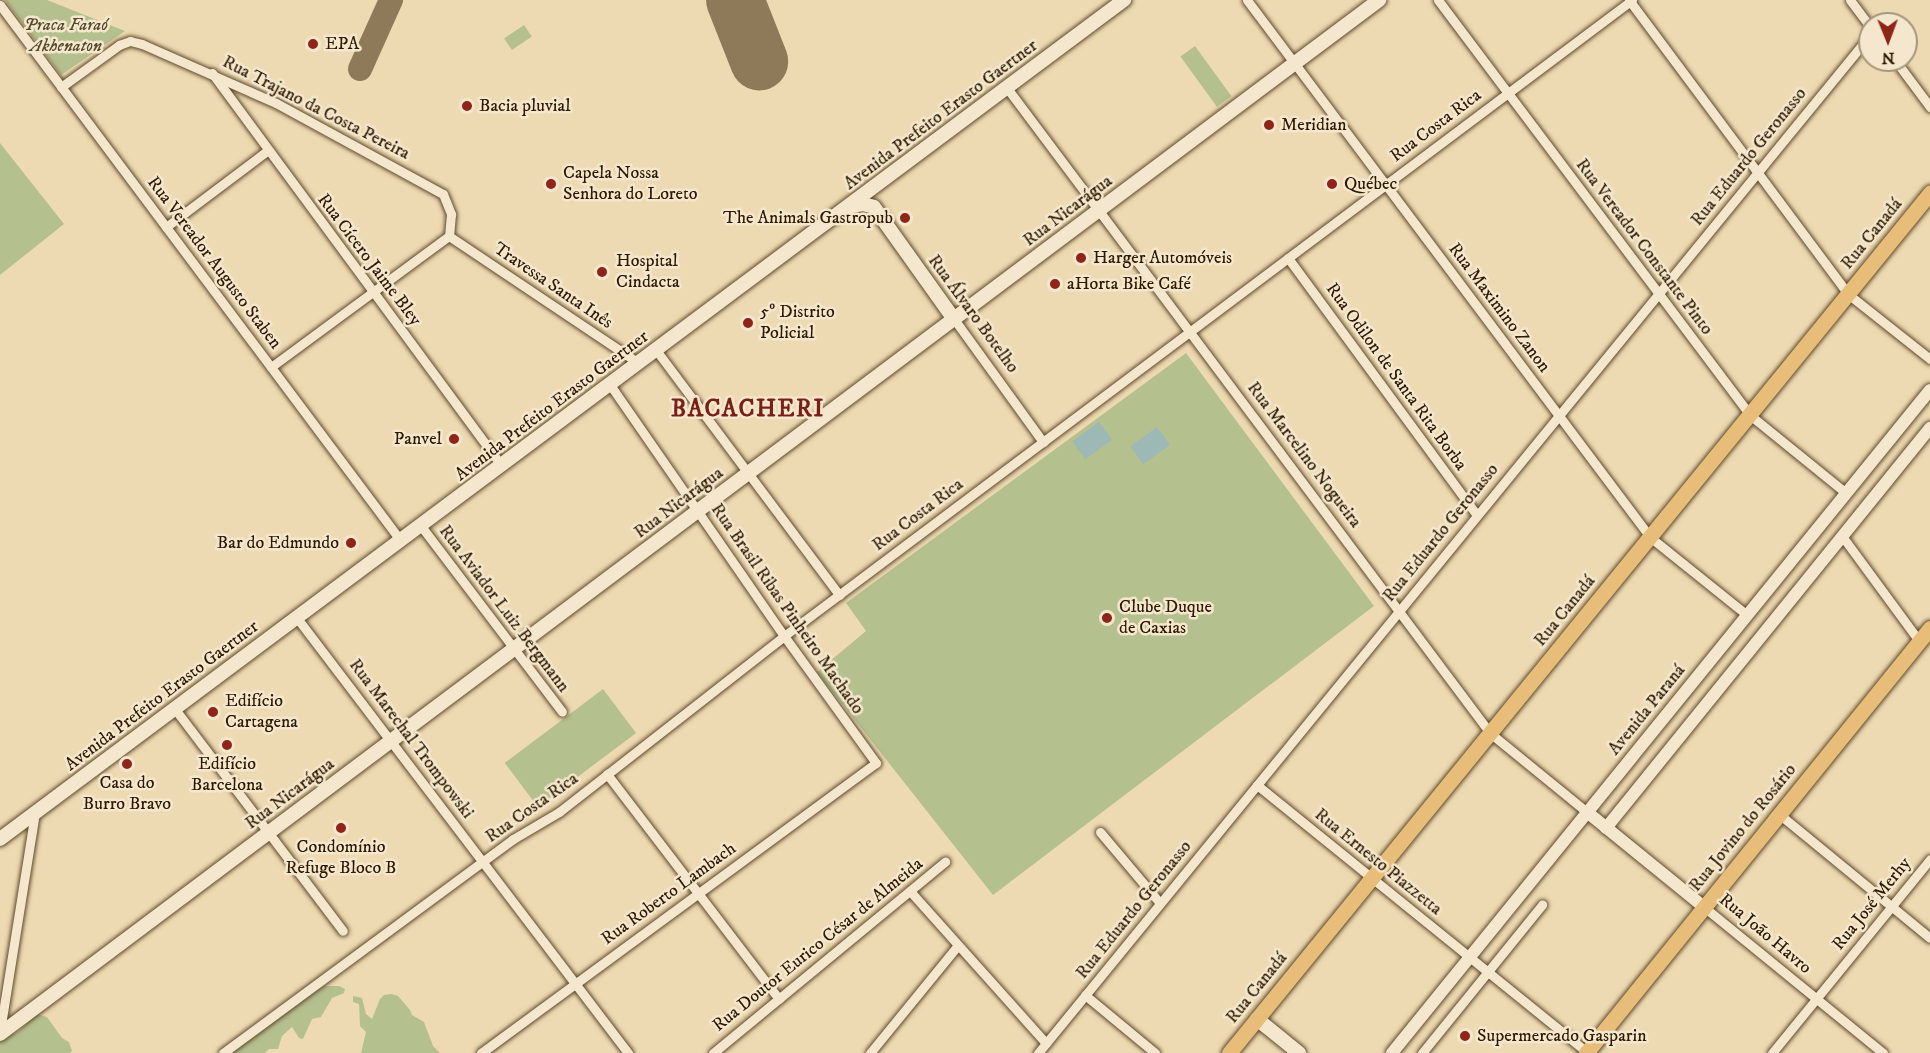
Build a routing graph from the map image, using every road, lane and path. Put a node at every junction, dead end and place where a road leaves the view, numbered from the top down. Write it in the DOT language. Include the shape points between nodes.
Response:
graph roads {
  1 [pos="1124,0"];
  2 [pos="1247,0"];
  3 [pos="1379,0"];
  4 [pos="1438,0"];
  5 [pos="1630,0"];
  6 [pos="0,5"];
  7 [pos="1858,50"];
  8 [pos="1295,63"];
  9 [pos="1904,72"];
  10 [pos="212,73"];
  11 [pos="61,87"];
  12 [pos="1007,88"];
  13 [pos="1508,93"];
  14 [pos="1930,107"];
  15 [pos="267,151"];
  16 [pos="1758,172"];
  17 [pos="879,184"];
  18 [pos="1386,185"];
  19 [pos="1930,194"];
  20 [pos="850,206"];
  21 [pos="874,207"];
  22 [pos="1099,210"];
  23 [pos="166,227"];
  24 [pos="449,236"];
  25 [pos="1288,258"];
  26 [pos="372,292"];
  27 [pos="1658,294"];
  28 [pos="1848,294"];
  29 [pos="954,319"];
  30 [pos="1190,332"];
  31 [pos="656,350"];
  32 [pos="1930,359"];
  33 [pos="639,363"];
  34 [pos="271,367"];
  35 [pos="610,385"];
  36 [pos="1930,390"];
  37 [pos="1750,414"];
  38 [pos="1559,416"];
  39 [pos="1930,428"];
  40 [pos="1043,442"];
  41 [pos="502,466"];
  42 [pos="748,473"];
  43 [pos="1846,493"];
  44 [pos="697,511"];
  45 [pos="1477,515"];
  46 [pos="421,526"];
  47 [pos="1842,536"];
  48 [pos="1650,537"];
  49 [pos="401,541"];
  50 [pos="839,595"];
  51 [pos="1398,612"];
  52 [pos="1747,615"];
  53 [pos="297,618"];
  54 [pos="1930,628"];
  55 [pos="784,636"];
  56 [pos="1919,641"];
  57 [pos="514,649"];
  58 [pos="175,709"];
  59 [pos="562,712"];
  60 [pos="1490,733"];
  61 [pos="391,741"];
  62 [pos="876,763"];
  63 [pos="607,774"];
  64 [pos="1257,785"];
  65 [pos="35,813"];
  66 [pos="1779,814"];
  67 [pos="1596,820"];
  68 [pos="3,832"];
  69 [pos="1100,832"];
  70 [pos="268,833"];
  71 [pos="1930,859"];
  72 [pos="483,861"];
  73 [pos="945,862"];
  74 [pos="1372,878"];
  75 [pos="910,891"];
  76 [pos="697,892"];
  77 [pos="1160,903"];
  78 [pos="1542,905"];
  79 [pos="1891,906"];
  80 [pos="1704,907"];
  81 [pos="343,931"];
  82 [pos="1930,938"];
  83 [pos="958,945"];
  84 [pos="1474,961"];
  85 [pos="1488,972"];
  86 [pos="575,983"];
  87 [pos="1085,995"];
  88 [pos="778,999"];
  89 [pos="1815,999"];
  90 [pos="1257,1019"];
  91 [pos="0,1032"];
  92 [pos="1046,1043"];
  93 [pos="718,1052"];
  94 [pos="223,1053"];
  95 [pos="481,1053"];
  96 [pos="628,1053"];
  97 [pos="870,1053"];
  98 [pos="1038,1053"];
  99 [pos="1155,1053"];
  100 [pos="1229,1053"];
  101 [pos="1299,1053"];
  102 [pos="1392,1053"];
  103 [pos="1422,1053"];
  104 [pos="1587,1053"];
  105 [pos="1772,1053"];
  106 [pos="1882,1053"];
  1 -- 12 [label="main road, Avenida Prefeito Erasto Gaertner"];
  2 -- 8 [label="street, Rua Maximino Zanon"];
  3 -- 8 [label="main road, Rua Nicarágua"];
  4 -- 13 [label="street, Rua Vereador Constante Pinto"];
  5 -- 13 [label="street, Rua Costa Rica"];
  5 -- 16 [label="street"];
  6 -- 11 [label="street, Rua Vereador Augusto Staben"];
  7 -- 16 [label="street, Rua Eduardo Geronasso"];
  8 -- 18 [label="street, Rua Maximino Zanon"];
  8 -- 22 [label="main road, Rua Nicarágua"];
  9 -- 14 [label="street"];
  10 -- 11 [label="street, Rua Trajano da Costa Pereira" via="130,42 119,45"];
  10 -- 15 [label="street, Rua Cícero Jaime Bley"];
  10 -- 24 [label="street, Rua Trajano da Costa Pereira" via="301,116 443,194 451,214"];
  11 -- 23 [label="street, Rua Vereador Augusto Staben"];
  12 -- 17 [label="main road, Avenida Prefeito Erasto Gaertner"];
  12 -- 22 [label="street, Rua Marcelino Nogueira"];
  13 -- 18 [label="street, Rua Costa Rica"];
  13 -- 27 [label="street, Rua Vereador Constante Pinto"];
  15 -- 23 [label="street"];
  15 -- 26 [label="street, Rua Cícero Jaime Bley"];
  16 -- 27 [label="street, Rua Eduardo Geronasso"];
  16 -- 28 [label="street"];
  17 -- 20 [label="main road, Avenida Prefeito Erasto Gaertner"];
  17 -- 21 [label="main road"];
  18 -- 25 [label="street, Rua Costa Rica"];
  18 -- 38 [label="street, Rua Maximino Zanon"];
  19 -- 28 [label="main road, Rua Canadá"];
  20 -- 21 [label="main road"];
  20 -- 31 [label="main road, Avenida Prefeito Erasto Gaertner"];
  21 -- 29 [label="main road, Rua Álvaro Botelho"];
  22 -- 29 [label="main road, Rua Nicarágua"];
  22 -- 30 [label="street, Rua Marcelino Nogueira"];
  23 -- 34 [label="street, Rua Vereador Augusto Staben"];
  24 -- 26 [label="street"];
  24 -- 33 [label="street, Travessa Santa Inês"];
  25 -- 30 [label="street, Rua Costa Rica"];
  25 -- 45 [label="street, Rua Odilon de Santa Rita Borba"];
  26 -- 34 [label="street"];
  26 -- 41 [label="street, Rua Cícero Jaime Bley"];
  27 -- 37 [label="street, Rua Vereador Constante Pinto"];
  27 -- 38 [label="street, Rua Eduardo Geronasso"];
  28 -- 32 [label="street"];
  28 -- 37 [label="main road, Rua Canadá"];
  29 -- 40 [label="street, Rua Álvaro Botelho"];
  29 -- 42 [label="main road, Rua Nicarágua"];
  30 -- 40 [label="street, Rua Costa Rica"];
  30 -- 51 [label="street, Rua Marcelino Nogueira"];
  31 -- 33 [label="main road, Avenida Prefeito Erasto Gaertner"];
  31 -- 42 [label="street"];
  33 -- 35 [label="main road, Avenida Prefeito Erasto Gaertner"];
  34 -- 49 [label="street, Rua Vereador Augusto Staben"];
  35 -- 41 [label="main road, Avenida Prefeito Erasto Gaertner"];
  35 -- 44 [label="street, Rua Brasil Ribas Pinheiro Machado"];
  36 -- 43 [label="street, Avenida Paraná"];
  37 -- 43 [label="street, Rua Vereador Constante Pinto"];
  37 -- 48 [label="main road, Rua Canadá"];
  38 -- 45 [label="street, Rua Eduardo Geronasso"];
  38 -- 48 [label="street, Rua Maximino Zanon"];
  39 -- 47 [label="street, Avenida Paraná"];
  40 -- 50 [label="street, Rua Costa Rica"];
  41 -- 46 [label="main road, Avenida Prefeito Erasto Gaertner"];
  42 -- 44 [label="main road, Rua Nicarágua"];
  42 -- 50 [label="street"];
  43 -- 52 [label="street, Avenida Paraná"];
  44 -- 55 [label="street, Rua Brasil Ribas Pinheiro Machado"];
  44 -- 57 [label="main road, Rua Nicarágua"];
  45 -- 51 [label="street, Rua Eduardo Geronasso"];
  46 -- 49 [label="main road, Avenida Prefeito Erasto Gaertner"];
  46 -- 57 [label="street, Rua Aviador Luiz Bergmann"];
  47 -- 56 [label="street"];
  47 -- 67 [label="street, Avenida Paraná"];
  48 -- 52 [label="street, Rua Maximino Zanon"];
  48 -- 60 [label="main road, Rua Canadá"];
  49 -- 53 [label="main road, Avenida Prefeito Erasto Gaertner"];
  50 -- 55 [label="street, Rua Costa Rica"];
  51 -- 60 [label="street, Rua Marcelino Nogueira"];
  51 -- 64 [label="street, Rua Eduardo Geronasso"];
  52 -- 67 [label="street, Avenida Paraná"];
  53 -- 58 [label="main road, Avenida Prefeito Erasto Gaertner"];
  53 -- 61 [label="street, Rua Marechal Trompowski"];
  54 -- 56 [label="main road, Rua Jovino do Rosário"];
  55 -- 62 [label="street, Rua Brasil Ribas Pinheiro Machado"];
  55 -- 63 [label="street, Rua Costa Rica"];
  56 -- 66 [label="main road, Rua Jovino do Rosário"];
  57 -- 59 [label="street, Rua Aviador Luiz Bergmann"];
  57 -- 61 [label="main road, Rua Nicarágua"];
  58 -- 65 [label="main road, Avenida Prefeito Erasto Gaertner"];
  58 -- 70 [label="street"];
  60 -- 67 [label="street, Rua Marcelino Nogueira"];
  60 -- 74 [label="main road, Rua Canadá"];
  61 -- 70 [label="main road, Rua Nicarágua"];
  61 -- 72 [label="street, Rua Marechal Trompowski"];
  62 -- 76 [label="street, Rua Roberto Lambach"];
  63 -- 72 [label="street, Rua Costa Rica" via="559,812"];
  63 -- 76 [label="street"];
  64 -- 74 [label="street, Rua Ernesto Piazzetta"];
  64 -- 77 [label="street, Rua Eduardo Geronasso"];
  65 -- 68 [label="main road, Avenida Prefeito Erasto Gaertner"];
  65 -- 91 [label="street"];
  66 -- 79 [label="street"];
  66 -- 80 [label="main road, Rua Jovino do Rosário"];
  67 -- 80 [label="street, Rua João Havro"];
  67 -- 84 [label="street, Avenida Paraná"];
  69 -- 77 [label="street"];
  70 -- 81 [label="street"];
  70 -- 91 [label="main road, Rua Nicarágua"];
  71 -- 79 [label="street, Rua José Merhy"];
  72 -- 86 [label="street, Rua Marechal Trompowski"];
  72 -- 94 [label="street, Rua Costa Rica"];
  73 -- 75 [label="street, Rua Doutor Eurico César de Almeida"];
  74 -- 84 [label="street, Rua Ernesto Piazzetta"];
  74 -- 90 [label="main road, Rua Canadá"];
  75 -- 83 [label="street"];
  75 -- 88 [label="street, Rua Doutor Eurico César de Almeida"];
  76 -- 86 [label="street, Rua Roberto Lambach"];
  76 -- 88 [label="street"];
  77 -- 87 [label="street, Rua Eduardo Geronasso"];
  78 -- 85 [label="street"];
  79 -- 82 [label="street"];
  79 -- 89 [label="street, Rua José Merhy"];
  80 -- 89 [label="street, Rua João Havro"];
  80 -- 104 [label="main road, Rua Jovino do Rosário"];
  83 -- 92 [label="street"];
  83 -- 97 [label="street"];
  84 -- 85 [label="street, Rua Ernesto Piazzetta"];
  84 -- 102 [label="street, Avenida Paraná"];
  85 -- 103 [label="street"];
  85 -- 104 [label="street, Rua Ernesto Piazzetta"];
  86 -- 95 [label="street, Rua Roberto Lambach"];
  86 -- 96 [label="street, Rua Marechal Trompowski"];
  87 -- 92 [label="street, Rua Eduardo Geronasso"];
  87 -- 99 [label="street"];
  88 -- 93 [label="street, Rua Doutor Eurico César de Almeida"];
  89 -- 105 [label="street, Rua José Merhy"];
  89 -- 106 [label="street, Rua João Havro"];
  90 -- 100 [label="main road, Rua Canadá"];
  90 -- 101 [label="main road"];
  92 -- 98 [label="street, Rua Eduardo Geronasso"];
}
